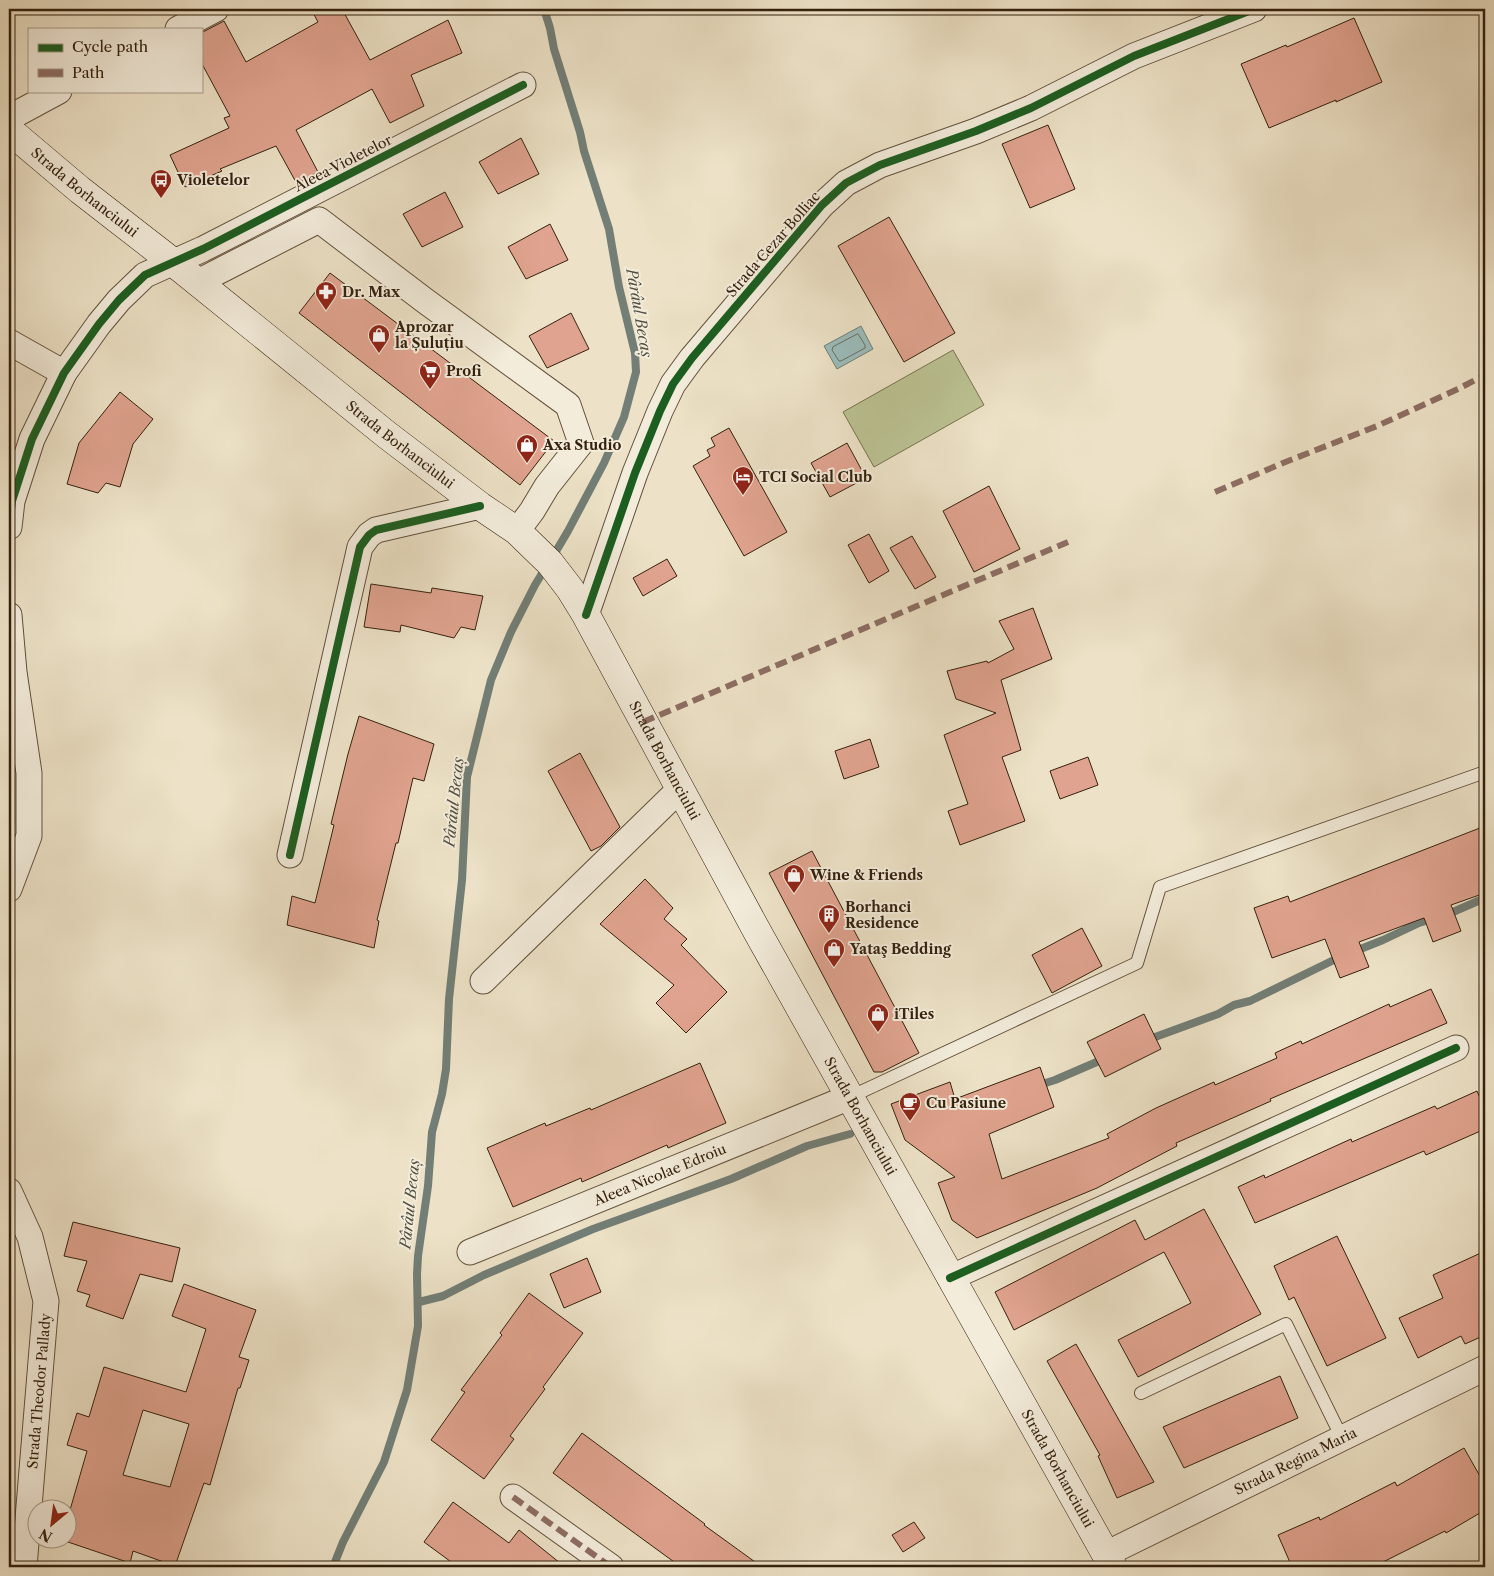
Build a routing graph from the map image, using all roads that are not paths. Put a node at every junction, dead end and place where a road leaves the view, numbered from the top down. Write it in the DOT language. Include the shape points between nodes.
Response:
graph roads {
  1 [pos="216,9"];
  2 [pos="1254,9"];
  3 [pos="180,28"];
  4 [pos="523,85"];
  5 [pos="57,92"];
  6 [pos="9,118"];
  7 [pos="9,130"];
  8 [pos="174,263"];
  9 [pos="198,282"];
  10 [pos="9,342"];
  11 [pos="64,374"];
  12 [pos="10,501"];
  13 [pos="480,506"];
  14 [pos="9,527"];
  15 [pos="522,535"];
  16 [pos="586,615"];
  17 [pos="9,616"];
  18 [pos="1485,772"];
  19 [pos="680,789"];
  20 [pos="290,855"];
  21 [pos="9,889"];
  22 [pos="483,981"];
  23 [pos="1456,1048"];
  24 [pos="850,1097"];
  25 [pos="9,1191"];
  26 [pos="470,1252"];
  27 [pos="950,1278"];
  28 [pos="1485,1368"];
  29 [pos="1141,1393"];
  30 [pos="1342,1438"];
  31 [pos="513,1497"];
  32 [pos="1109,1561"];
  33 [pos="24,1567"];
  34 [pos="611,1567"];
  1 -- 3 [label="street"];
  2 -- 16 [label="street, Strada Cezar Bolliac" via="1134,56 992,125 880,165 846,184 822,204 673,384 635,472"];
  4 -- 8 [label="street, Aleea Violetelor"];
  5 -- 6 [label="street"];
  7 -- 8 [label="main road, Strada Borhanciului"];
  8 -- 9 [label="main road, Strada Borhanciului"];
  8 -- 11 [label="street" via="145,275 119,300"];
  9 -- 13 [label="main road, Strada Borhanciului"];
  9 -- 15 [label="street" via="319,220 568,405 581,443 546,486"];
  10 -- 11 [label="street"];
  11 -- 12 [label="street" via="32,440"];
  12 -- 14 [label="street"];
  13 -- 15 [label="main road, Strada Borhanciului"];
  13 -- 20 [label="street" via="376,530 363,540"];
  15 -- 16 [label="main road, Strada Borhanciului" via="550,563"];
  16 -- 19 [label="main road, Strada Borhanciului"];
  17 -- 21 [label="street" via="29,773 28,836"];
  18 -- 24 [label="lane" via="1160,887 1137,964"];
  19 -- 22 [label="street"];
  19 -- 24 [label="main road, Strada Borhanciului"];
  23 -- 27 [label="street"];
  24 -- 26 [label="street, Aleea Nicolae Edroiu"];
  24 -- 27 [label="main road, Strada Borhanciului"];
  25 -- 33 [label="street, Strada Theodor Pallady" via="30,1237 46,1301"];
  27 -- 32 [label="main road, Strada Borhanciului"];
  28 -- 30 [label="street, Strada Regina Maria"];
  29 -- 30 [label="lane" via="1286,1324"];
  30 -- 32 [label="street, Strada Regina Maria"];
  31 -- 34 [label="street"];
}
